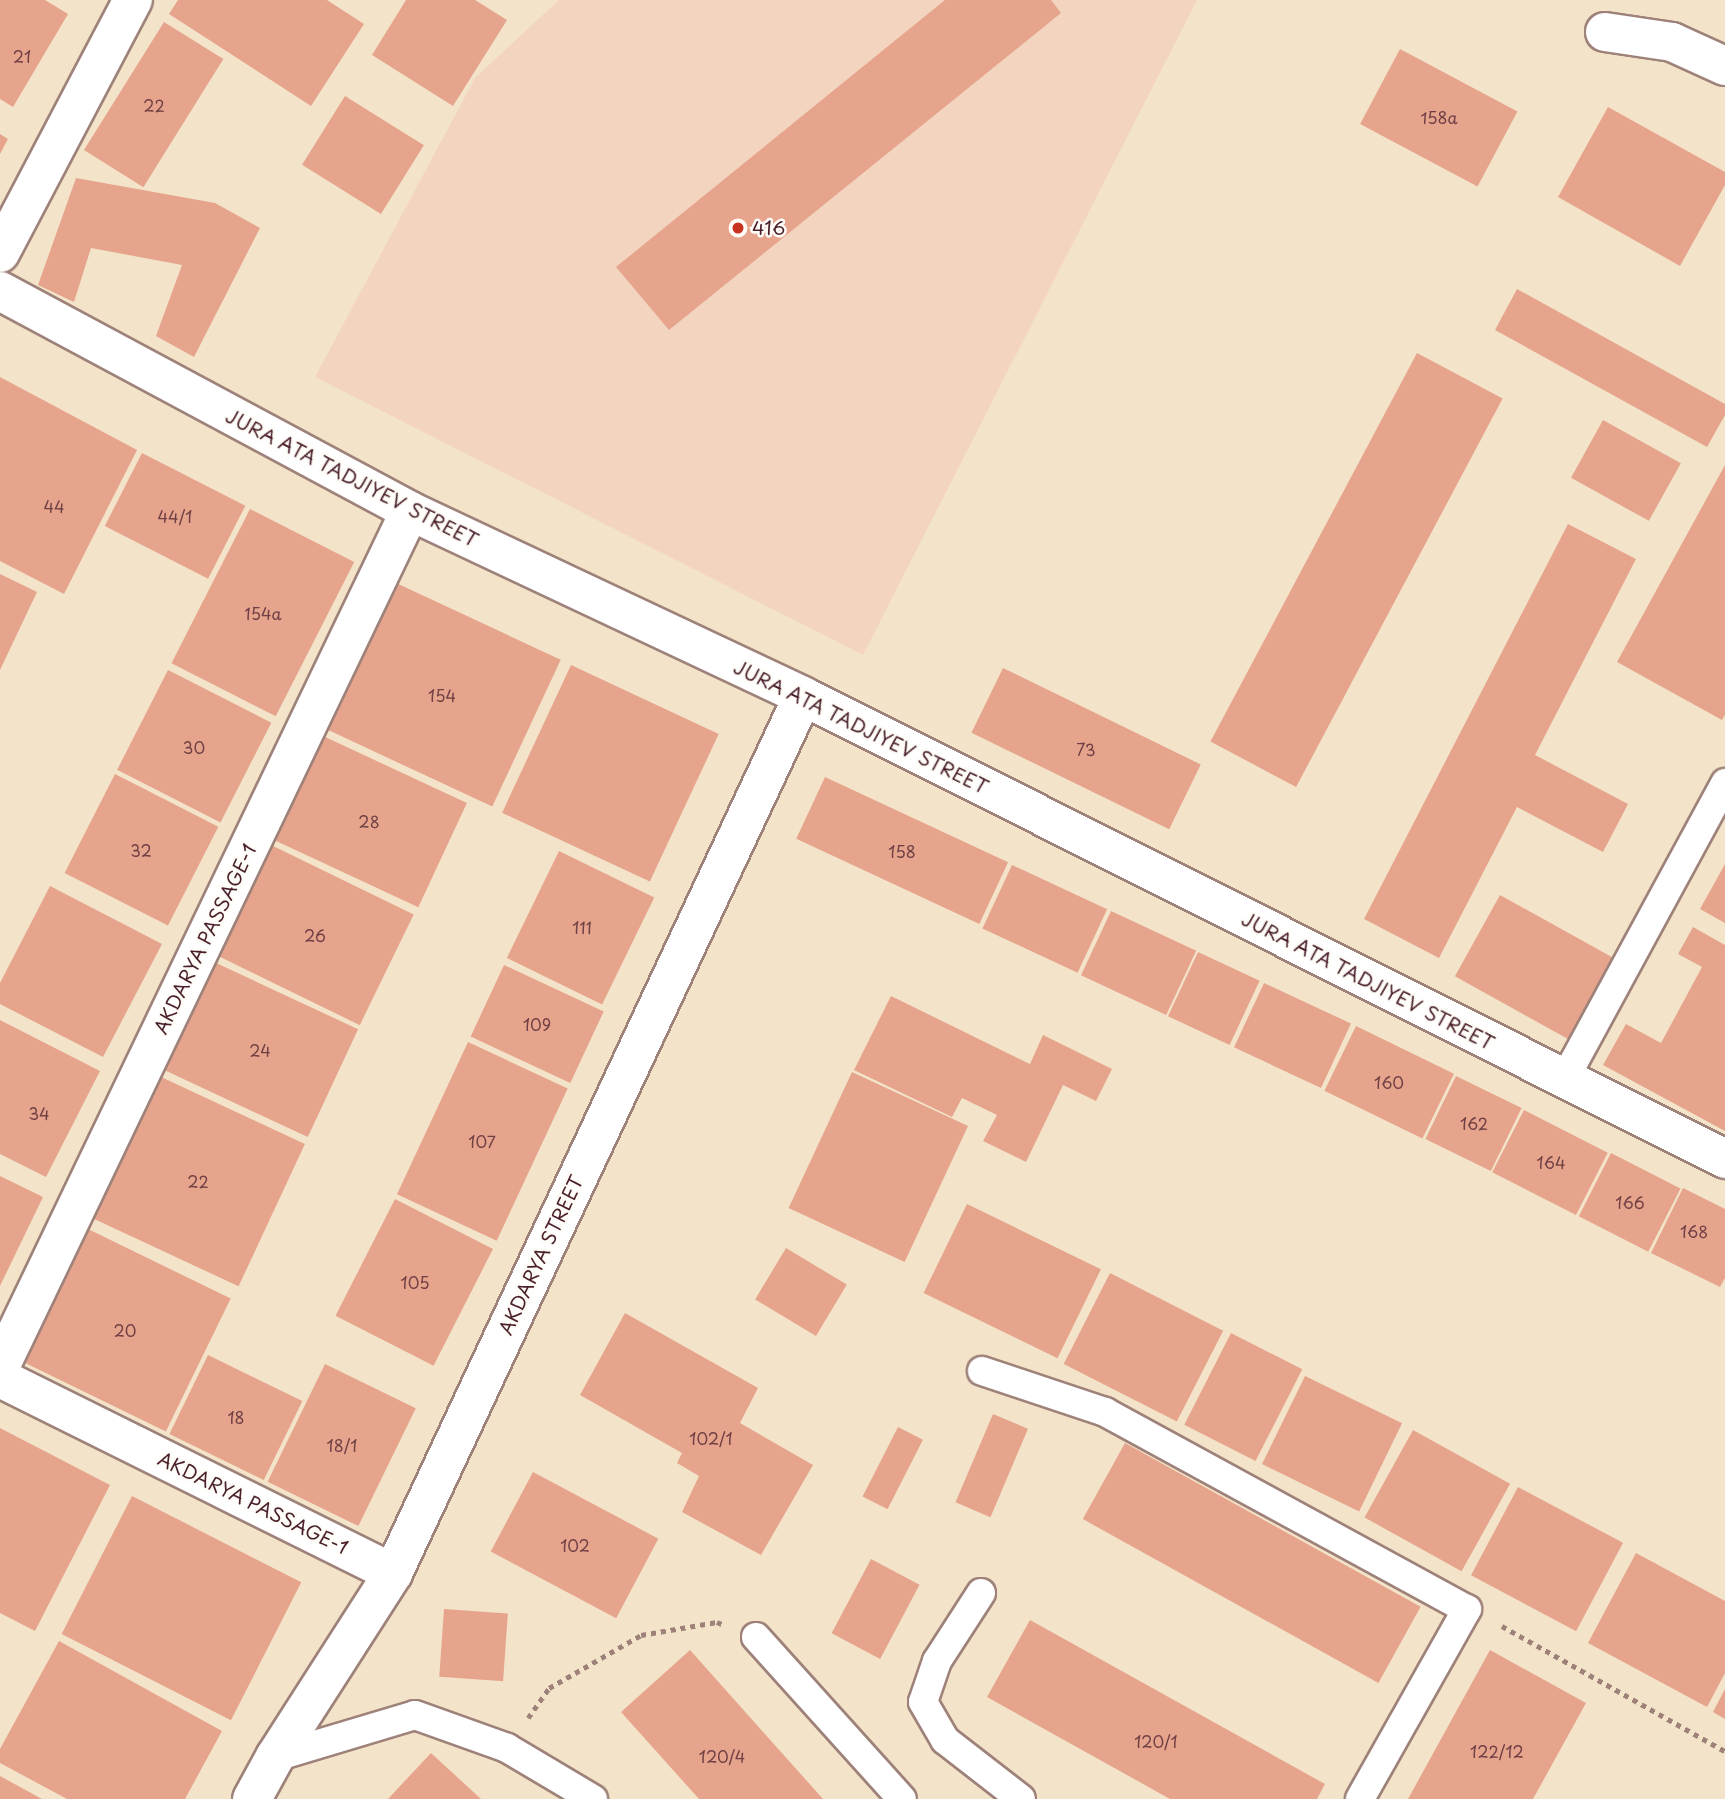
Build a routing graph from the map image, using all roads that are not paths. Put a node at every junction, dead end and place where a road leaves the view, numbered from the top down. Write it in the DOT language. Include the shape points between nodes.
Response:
graph roads {
  1 [pos="134,0"];
  2 [pos="1605,32"];
  3 [pos="1725,66"];
  4 [pos="0,253"];
  5 [pos="0,291"];
  6 [pos="410,511"];
  7 [pos="803,696"];
  8 [pos="1725,783"];
  9 [pos="1564,1080"];
  10 [pos="1725,1158"];
  11 [pos="0,1367"];
  12 [pos="982,1371"];
  13 [pos="0,1378"];
  14 [pos="393,1573"];
  15 [pos="981,1593"];
  16 [pos="756,1637"];
  17 [pos="275,1756"];
  18 [pos="252,1799"];
  19 [pos="593,1799"];
  20 [pos="902,1799"];
  21 [pos="1021,1799"];
  22 [pos="1360,1799"];
  1 -- 4 [label="street"];
  2 -- 3 [label="street" via="1672,42"];
  5 -- 6 [label="street, JURA АTA TADJIYEV STREET"];
  6 -- 7 [label="street, JURA АTA TADJIYEV STREET"];
  6 -- 11 [label="street, AKDARYA PASSAGE-1"];
  7 -- 9 [label="street, JURA АTA TADJIYEV STREET"];
  7 -- 14 [label="street, AKDARYA STREET"];
  8 -- 9 [label="lane"];
  9 -- 10 [label="street, JURA АTA TADJIYEV STREET"];
  12 -- 22 [label="lane" via="1105,1412 1466,1609"];
  13 -- 14 [label="street, AKDARYA PASSAGE-1"];
  14 -- 17 [label="street, AKDARYA STREET"];
  15 -- 21 [label="lane" via="937,1661 923,1702 945,1740"];
  16 -- 20 [label="lane"];
  17 -- 18 [label="street, AKDARYA STREET"];
  17 -- 19 [label="lane" via="415,1715 508,1748"];
}
